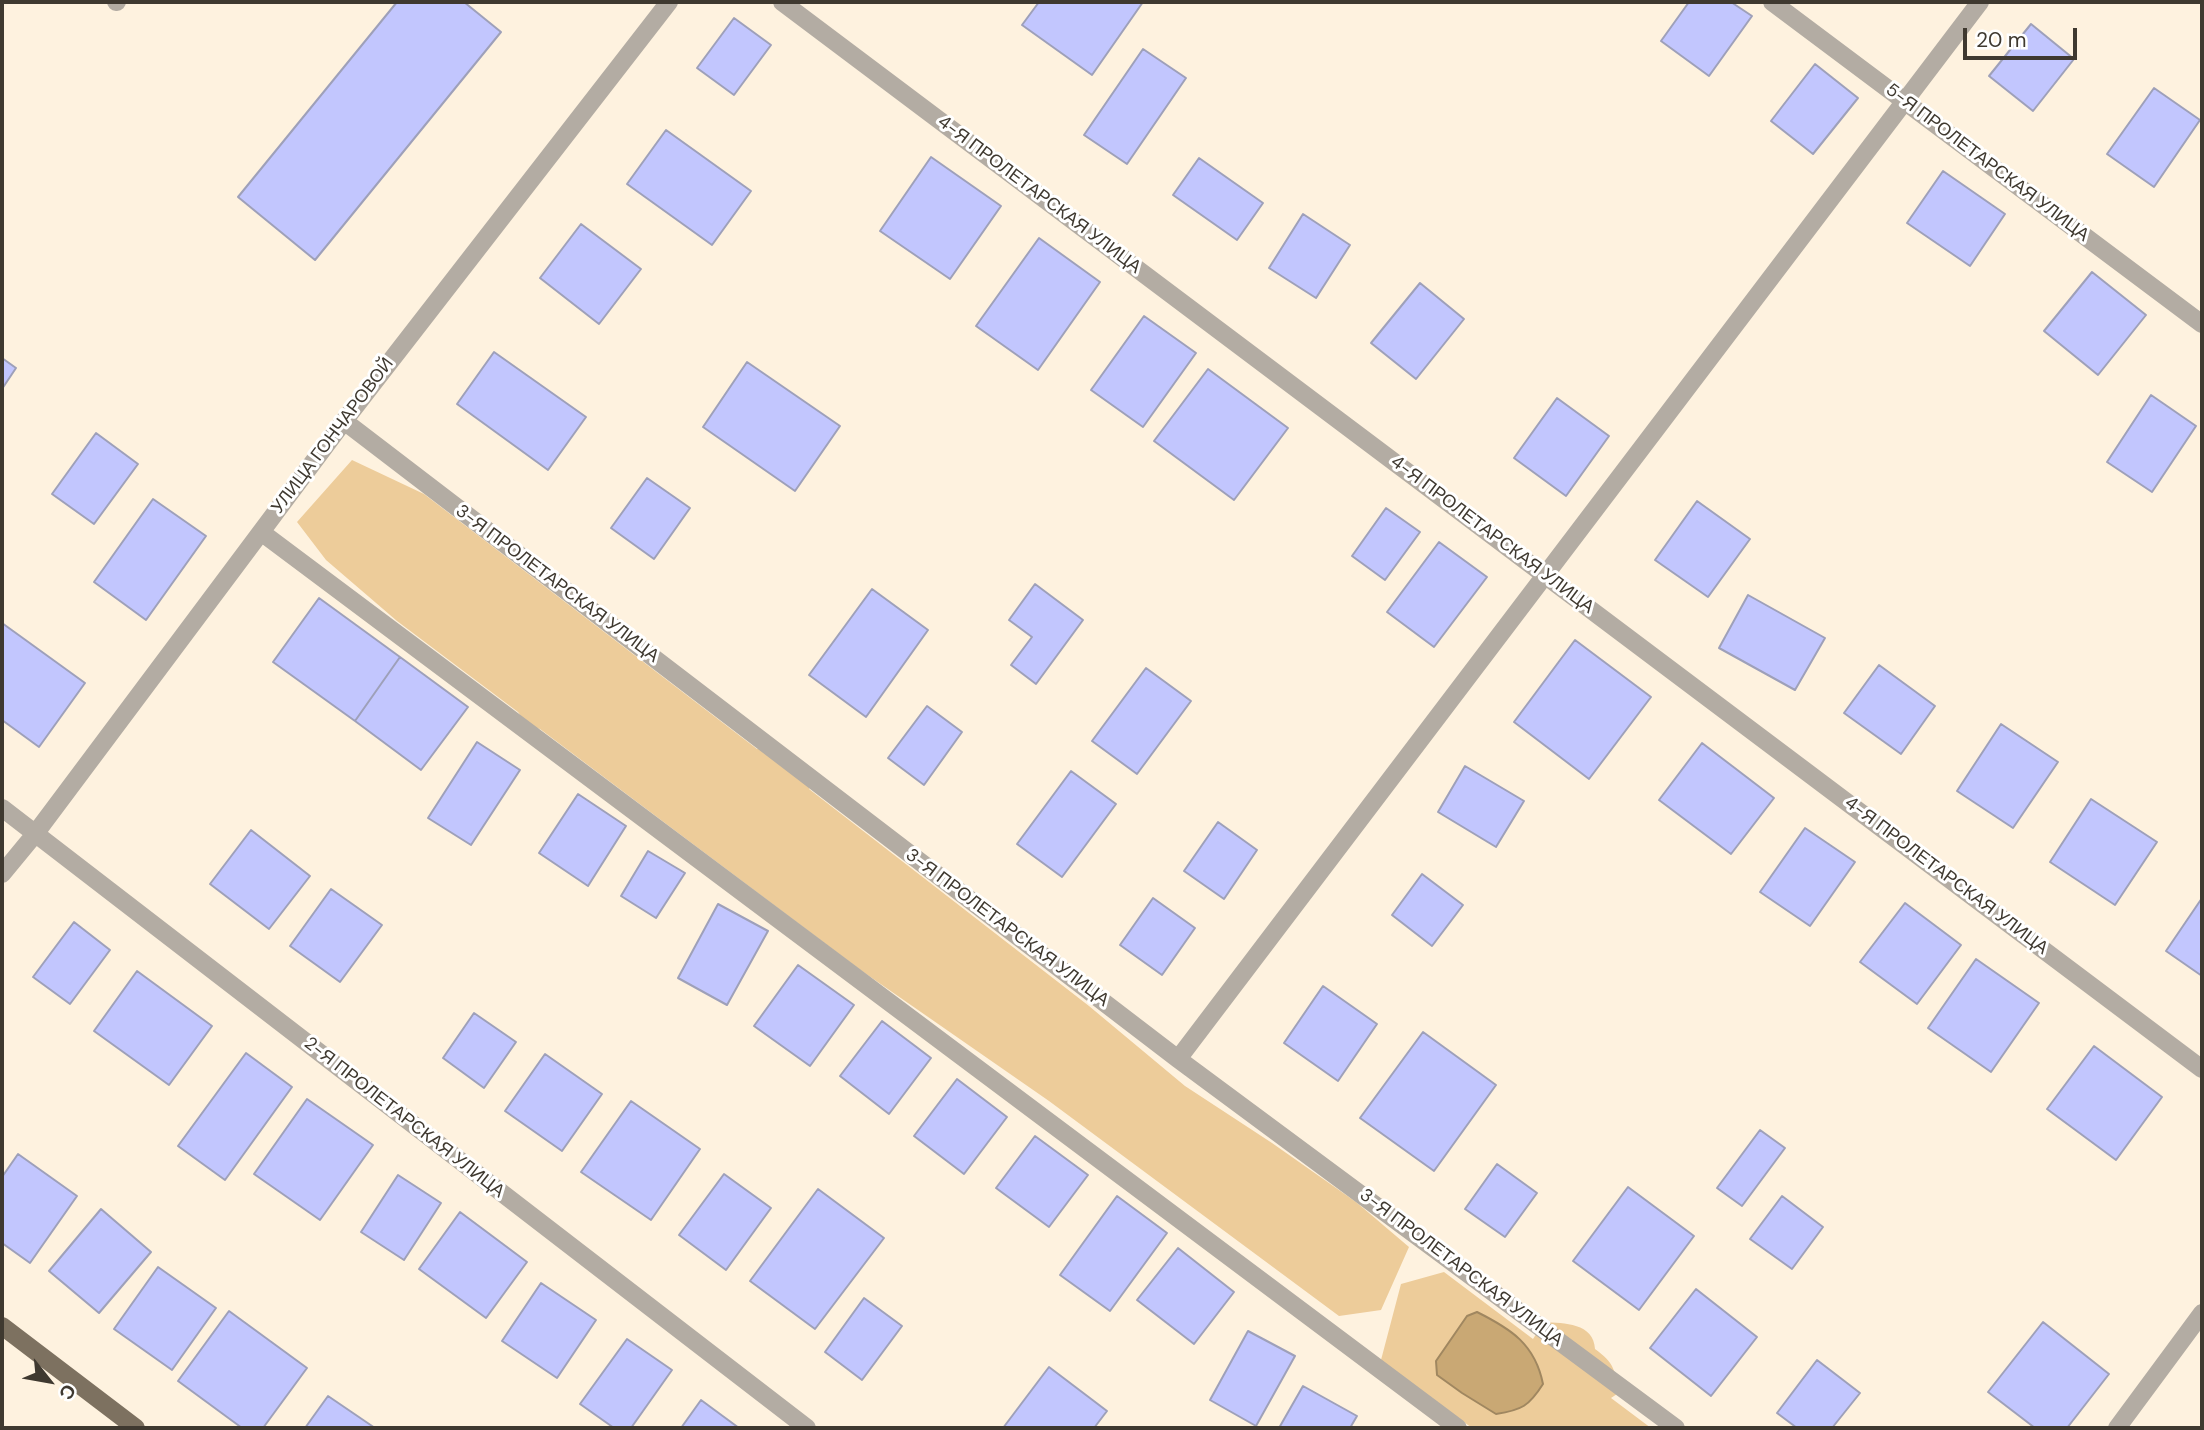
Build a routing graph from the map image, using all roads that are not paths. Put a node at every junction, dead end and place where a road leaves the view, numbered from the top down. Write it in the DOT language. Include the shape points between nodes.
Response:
graph roads {
  1 [pos="668,2"];
  2 [pos="782,2"];
  3 [pos="1772,2"];
  4 [pos="1980,2"];
  5 [pos="1905,102"];
  6 [pos="2202,324"];
  7 [pos="344,421"];
  8 [pos="261,532"];
  9 [pos="1544,574"];
  10 [pos="2,808"];
  11 [pos="35,834"];
  12 [pos="2,874"];
  13 [pos="1178,1059"];
  14 [pos="2202,1069"];
  15 [pos="2202,1313"];
  16 [pos="2,1326"];
  17 [pos="136,1428"];
  18 [pos="807,1428"];
  19 [pos="1458,1428"];
  20 [pos="1676,1428"];
  21 [pos="2117,1428"];
  1 -- 7 [label="street, УЛИЦА ГОНЧАРОВОЙ"];
  2 -- 9 [label="street, 4-Я ПРОЛЕТАРСКАЯ УЛИЦА"];
  3 -- 5 [label="street, 5-Я ПРОЛЕТАРСКАЯ УЛИЦА"];
  4 -- 5 [label="street"];
  5 -- 6 [label="street, 5-Я ПРОЛЕТАРСКАЯ УЛИЦА"];
  5 -- 9 [label="street"];
  7 -- 8 [label="street, УЛИЦА ГОНЧАРОВОЙ"];
  7 -- 13 [label="street, 3-Я ПРОЛЕТАРСКАЯ УЛИЦА"];
  8 -- 11 [label="street, УЛИЦА ГОНЧАРОВОЙ"];
  8 -- 19 [label="street"];
  9 -- 13 [label="street"];
  9 -- 14 [label="street, 4-Я ПРОЛЕТАРСКАЯ УЛИЦА"];
  10 -- 11 [label="street, 2-Я ПРОЛЕТАРСКАЯ УЛИЦА"];
  11 -- 12 [label="street, УЛИЦА ГОНЧАРОВОЙ"];
  11 -- 18 [label="street, 2-Я ПРОЛЕТАРСКАЯ УЛИЦА"];
  13 -- 20 [label="street, 3-Я ПРОЛЕТАРСКАЯ УЛИЦА"];
  15 -- 21 [label="street"];
  16 -- 17 [label="main road"];
}
